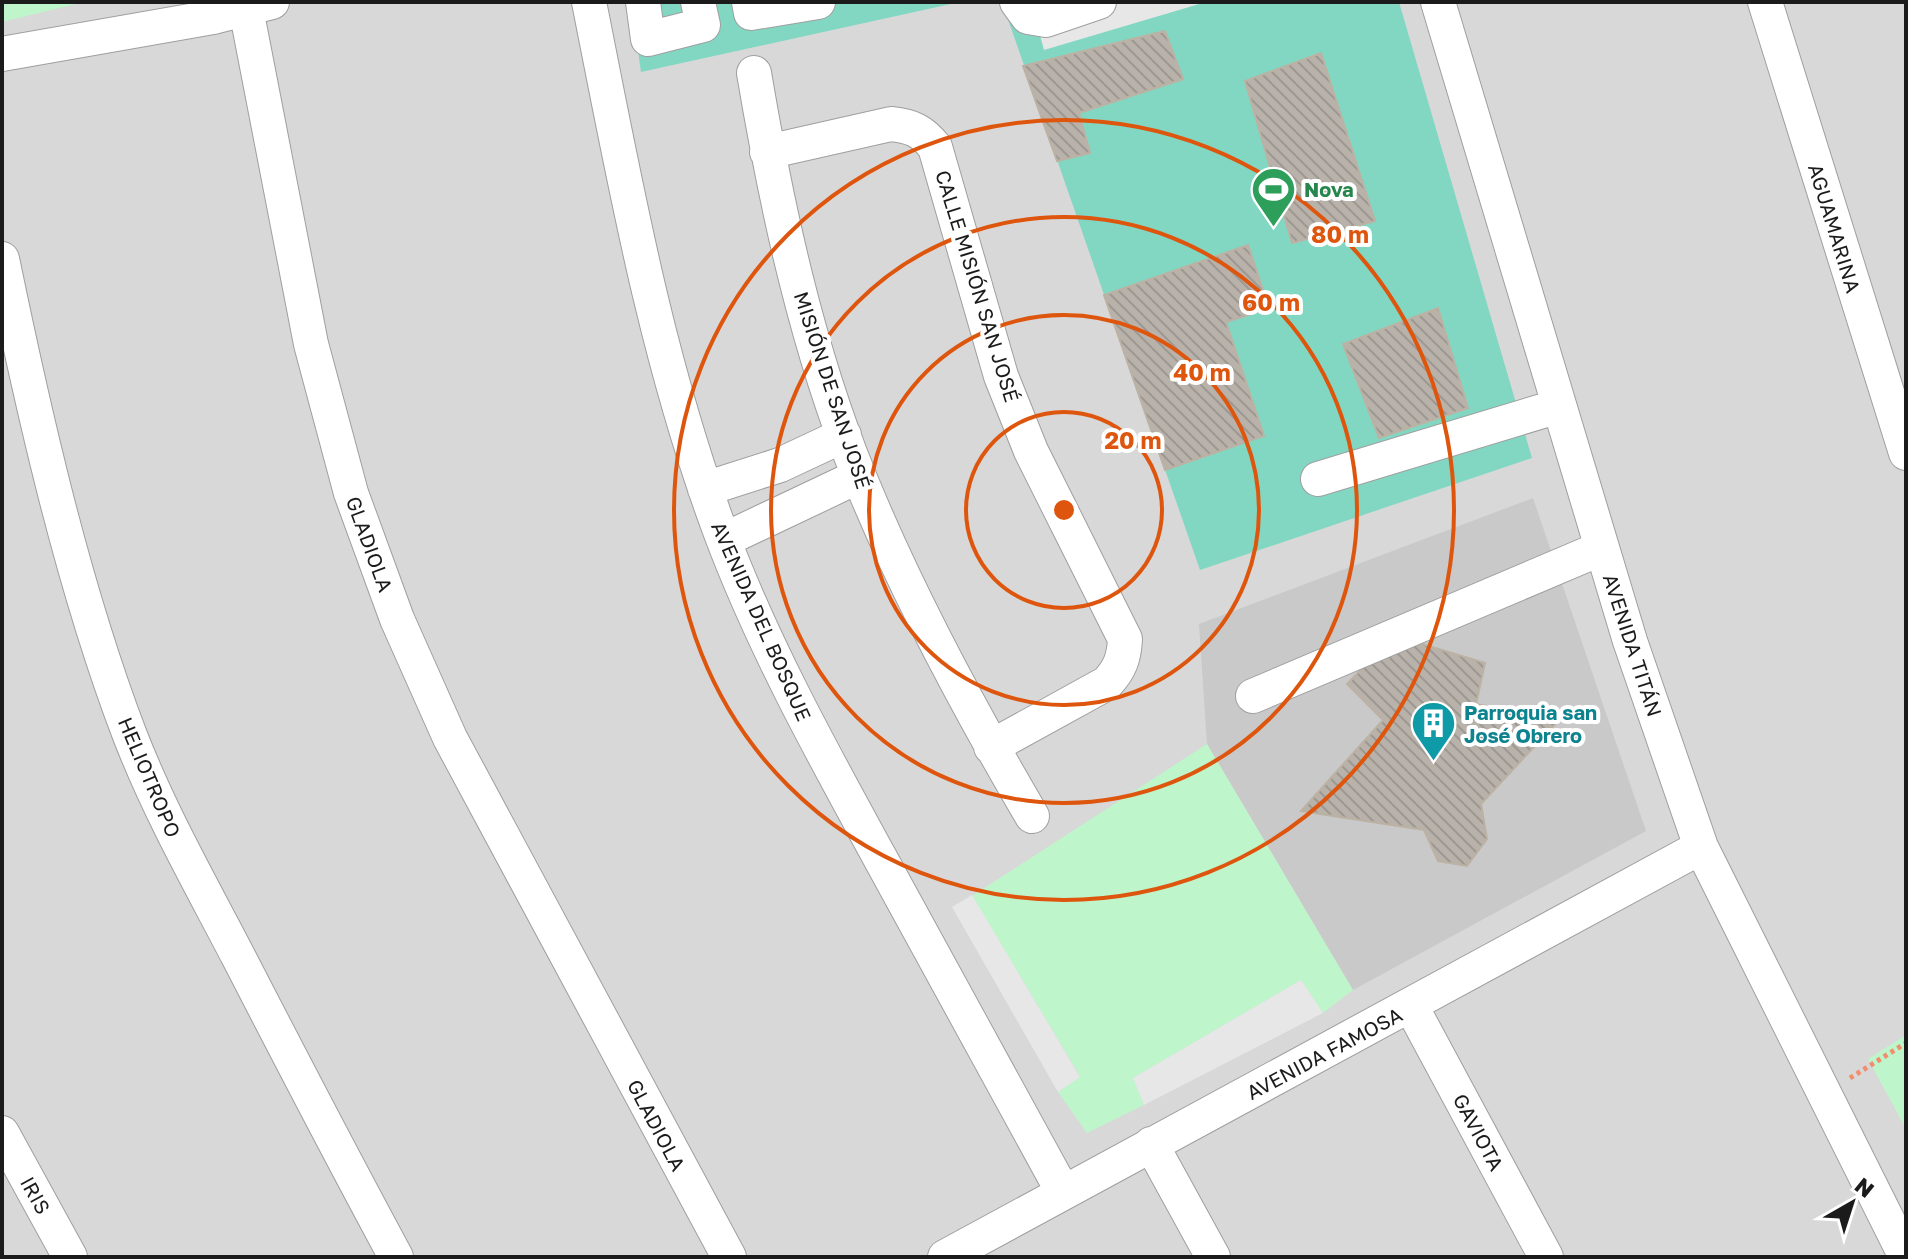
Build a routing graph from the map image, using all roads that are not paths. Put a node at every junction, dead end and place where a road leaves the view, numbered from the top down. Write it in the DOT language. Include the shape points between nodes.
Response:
graph roads {
  1 [pos="589,2"];
  2 [pos="643,2"];
  3 [pos="818,2"];
  4 [pos="1017,2"];
  5 [pos="1099,2"];
  6 [pos="1438,2"];
  7 [pos="1765,2"];
  8 [pos="259,5"];
  9 [pos="750,8"];
  10 [pos="700,13"];
  11 [pos="2,54"];
  12 [pos="754,73"];
  13 [pos="767,152"];
  14 [pos="2,259"];
  15 [pos="1559,406"];
  16 [pos="844,435"];
  17 [pos="1906,453"];
  18 [pos="859,476"];
  19 [pos="1318,479"];
  20 [pos="705,489"];
  21 [pos="724,540"];
  22 [pos="1602,548"];
  23 [pos="1253,696"];
  24 [pos="991,747"];
  25 [pos="1032,816"];
  26 [pos="1701,847"];
  27 [pos="1411,1006"];
  28 [pos="2,1133"];
  29 [pos="1151,1144"];
  30 [pos="1063,1192"];
  31 [pos="70,1257"];
  32 [pos="396,1257"];
  33 [pos="729,1257"];
  34 [pos="945,1257"];
  35 [pos="1213,1257"];
  36 [pos="1546,1257"];
  37 [pos="1906,1257"];
  1 -- 20 [label="street, AVENIDA DEL BOSQUE" via="645,284"];
  2 -- 10 [label="street" via="648,39"];
  3 -- 9 [label="street"];
  4 -- 5 [label="street" via="1028,17 1046,20"];
  6 -- 15 [label="street, AVENIDA TITÁN"];
  7 -- 17 [label="street, AGUAMARINA"];
  8 -- 11 [label="street, GLADIOLA"];
  8 -- 33 [label="street, GLADIOLA" via="311,344 351,493 397,619 450,738"];
  9 -- 10 [label="street"];
  12 -- 13 [label="street, MISIÓN DE SAN JOSÉ"];
  13 -- 16 [label="street, MISIÓN DE SAN JOSÉ" via="813,342"];
  13 -- 24 [label="street, CALLE MISIÓN SAN JOSÉ" via="891,124 909,125 935,147 1001,376 1031,451 1125,639 1121,664 1107,683"];
  14 -- 32 [label="street, HELIOTROPO" via="73,550 130,734 169,826"];
  15 -- 19 [label="street"];
  15 -- 22 [label="street, AVENIDA TITÁN"];
  16 -- 18 [label="street, MISIÓN DE SAN JOSÉ"];
  16 -- 20 [label="street" via="780,465"];
  18 -- 21 [label="street"];
  18 -- 24 [label="street, MISIÓN DE SAN JOSÉ"];
  20 -- 21 [label="street, AVENIDA DEL BOSQUE"];
  21 -- 30 [label="street, AVENIDA DEL BOSQUE" via="769,647 828,763"];
  22 -- 23 [label="street"];
  22 -- 26 [label="street, AVENIDA TITÁN"];
  24 -- 25 [label="street, MISIÓN DE SAN JOSÉ"];
  26 -- 27 [label="street, AVENIDA FAMOSA"];
  26 -- 37 [label="street, AVENIDA TITÁN"];
  27 -- 29 [label="street, AVENIDA FAMOSA"];
  27 -- 36 [label="street, GAVIOTA"];
  28 -- 31 [label="street, IRIS"];
  29 -- 30 [label="street, AVENIDA FAMOSA"];
  29 -- 35 [label="street"];
  30 -- 34 [label="street, AVENIDA FAMOSA"];
}
